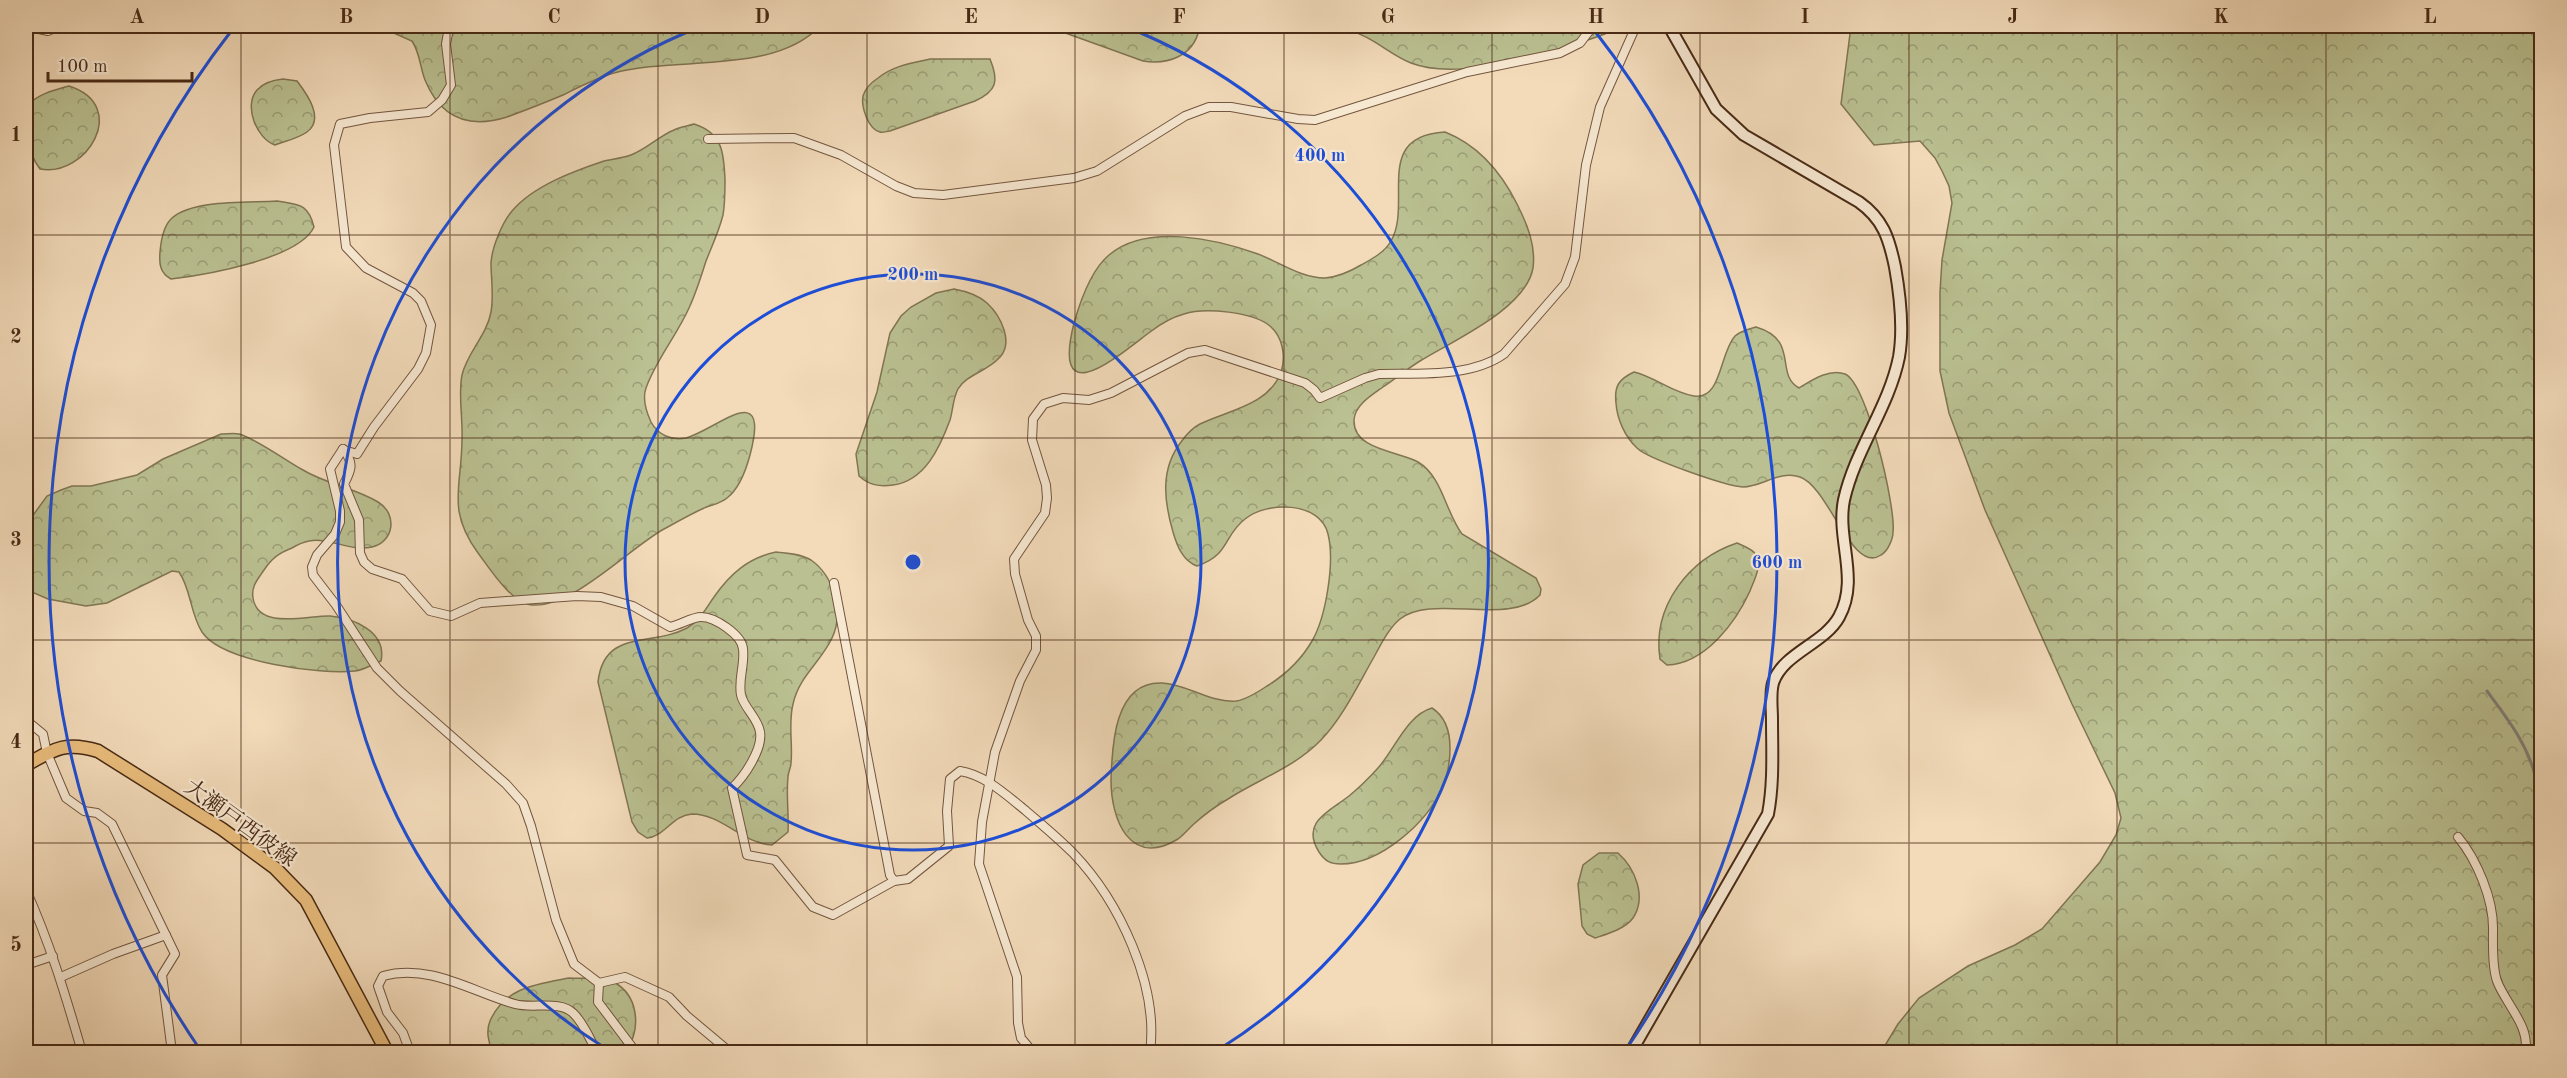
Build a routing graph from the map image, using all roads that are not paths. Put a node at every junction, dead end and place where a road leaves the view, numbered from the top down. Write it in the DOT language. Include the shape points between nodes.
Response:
graph roads {
  1 [pos="26,26"];
  2 [pos="59,26"];
  3 [pos="453,26"];
  4 [pos="1593,26"];
  5 [pos="1636,26"];
  6 [pos="1669,26"];
  7 [pos="708,139"];
  8 [pos="343,449"];
  9 [pos="834,583"];
  10 [pos="26,720"];
  11 [pos="47,753"];
  12 [pos="26,765"];
  13 [pos="991,783"];
  14 [pos="2458,837"];
  15 [pos="894,881"];
  16 [pos="26,890"];
  17 [pos="166,935"];
  18 [pos="53,956"];
  19 [pos="26,965"];
  20 [pos="61,977"];
  21 [pos="599,983"];
  22 [pos="82,1053"];
  23 [pos="172,1053"];
  24 [pos="387,1053"];
  25 [pos="410,1053"];
  26 [pos="597,1053"];
  27 [pos="632,1053"];
  28 [pos="730,1053"];
  29 [pos="1041,1053"];
  30 [pos="1149,1053"];
  31 [pos="1631,1053"];
  32 [pos="2525,1053"];
  1 -- 2 [label="street" via="48,31"];
  3 -- 8 [label="street" via="446,44 451,85 442,100 428,112 340,124 334,145 346,247 366,268 413,293 421,301 431,325 426,353 418,369 357,454"];
  4 -- 7 [label="street" via="1580,43 1560,53 1467,72 1315,120 1209,107 1185,116 1097,171 1074,178 954,194 914,193 841,155 794,138"];
  5 -- 13 [label="street" via="1600,106 1585,174 1575,257 1565,284 1504,354 1491,363 1471,368 1379,374 1320,398 1305,383 1204,350 1188,353 1112,393 1089,400 1063,398 1044,404 1033,418 1032,440 1046,485 1045,513 1014,559 1028,620 1036,636 1036,650 1020,681 995,752"];
  6 -- 31 [label="street" via="1716,109 1744,135 1875,213 1891,250 1902,334 1898,359 1851,472 1844,503 1849,572 1847,595 1839,617 1822,636 1779,669 1772,686 1772,791 1768,814"];
  8 -- 15 [label="street" via="351,459 352,469 344,484 359,520 364,562 402,579 430,611 451,615 480,603 601,597 633,606 670,627 701,617 722,624 743,648 739,677 742,697 761,732 745,776 732,788 747,855 775,860 813,907 833,915"];
  8 -- 21 [label="street" via="330,469 339,522 335,534 317,555 313,575 377,668 523,802 555,920 574,964"];
  9 -- 15 [label="street"];
  10 -- 11 [label="street" via="43,734"];
  11 -- 12 [label="main road, 大瀬戸西彼線"];
  11 -- 17 [label="street" via="66,798 112,824"];
  11 -- 24 [label="main road, 大瀬戸西彼線" via="77,744 98,751 222,829 275,868 306,900"];
  13 -- 15 [label="street" via="975,773 960,771 950,779 949,846 909,879"];
  13 -- 29 [label="street" via="982,822 979,864 1017,977 1022,1038 1031,1050"];
  13 -- 30 [label="street" via="1073,853 1097,883 1136,955 1148,994"];
  14 -- 32 [label="street" via="2487,892 2494,930 2496,978 2526,1037"];
  16 -- 18 [label="street"];
  17 -- 20 [label="street"];
  17 -- 23 [label="street" via="175,954 162,975"];
  18 -- 19 [label="street"];
  18 -- 20 [label="street"];
  20 -- 22 [label="street"];
  21 -- 27 [label="street" via="598,1002 632,1047"];
  21 -- 28 [label="street" via="625,976 669,997"];
  25 -- 26 [label="street" via="387,1012 378,986 383,976 397,972 444,978 517,1005 558,1007 572,1012"];
}
